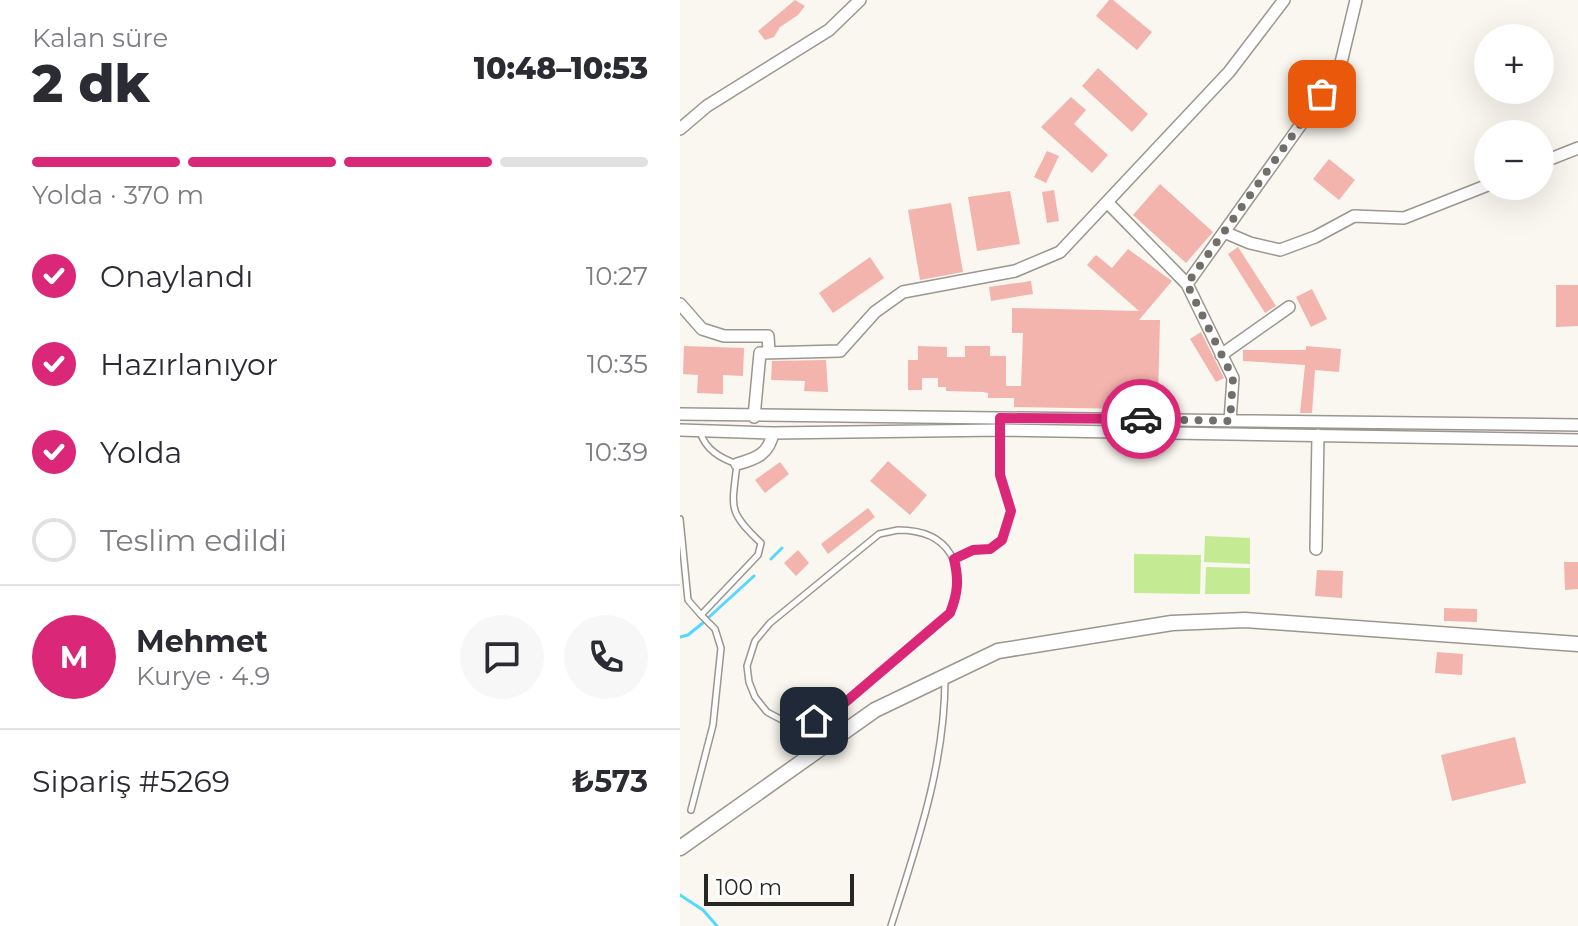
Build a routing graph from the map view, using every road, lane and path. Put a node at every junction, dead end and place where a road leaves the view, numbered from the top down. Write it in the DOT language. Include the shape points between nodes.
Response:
graph roads {
  1 [pos="860,0"];
  2 [pos="1284,0"];
  3 [pos="1356,0"];
  4 [pos="680,129"];
  5 [pos="1578,148"];
  6 [pos="1554,157"];
  7 [pos="1474,190"];
  8 [pos="1108,203"];
  9 [pos="1224,232"];
  10 [pos="1187,284"];
  11 [pos="680,304"];
  12 [pos="1289,307"];
  13 [pos="769,352"];
  14 [pos="1221,355"];
  15 [pos="680,414"];
  16 [pos="754,417"];
  17 [pos="1230,421"];
  18 [pos="1000,424"];
  19 [pos="1578,425"];
  20 [pos="680,430"];
  21 [pos="700,432"];
  22 [pos="773,433"];
  23 [pos="1318,435"];
  24 [pos="1578,440"];
  25 [pos="737,464"];
  26 [pos="680,519"];
  27 [pos="1316,549"];
  28 [pos="954,559"];
  29 [pos="701,615"];
  30 [pos="1578,644"];
  31 [pos="945,675"];
  32 [pos="691,810"];
  33 [pos="680,848"];
  34 [pos="891,926"];
  1 -- 4 [label="street" via="829,30 707,106"];
  2 -- 8 [label="street" via="1229,72"];
  3 -- 9 [label="street" via="1339,71"];
  5 -- 6 [label="street"];
  7 -- 9 [label="street" via="1404,218 1354,216 1280,250"];
  8 -- 10 [label="street"];
  8 -- 13 [label="street" via="1060,252 1015,271 903,292 875,312 840,351"];
  9 -- 10 [label="street"];
  10 -- 14 [label="street"];
  11 -- 13 [label="street" via="702,329 724,336 768,336"];
  12 -- 14 [label="street"];
  13 -- 16 [label="street" via="760,353"];
  14 -- 17 [label="street" via="1233,378"];
  15 -- 16 [label="street"];
  16 -- 18 [label="street"];
  17 -- 18 [label="street"];
  17 -- 19 [label="street"];
  18 -- 22 [label="street"];
  18 -- 23 [label="street"];
  18 -- 28 [label="lane" via="1000,475 1011,511 1002,540"];
  20 -- 21 [label="street"];
  21 -- 22 [label="street"];
  21 -- 25 [label="lane" via="720,458"];
  22 -- 25 [label="street" via="771,445 758,458"];
  23 -- 24 [label="street"];
  23 -- 27 [label="street"];
  25 -- 29 [label="lane" via="732,501 738,521 761,543 758,555"];
  26 -- 29 [label="lane" via="688,600"];
  28 -- 28 [label="lane" via="959,580 950,613 828,717 784,721 755,697 747,666 762,631 879,534 924,533 940,540"];
  29 -- 32 [label="lane" via="715,629 721,648 713,725"];
  30 -- 31 [label="street" via="1245,620 1172,623 998,651"];
  31 -- 33 [label="street" via="875,710"];
  31 -- 34 [label="lane" via="940,755"];
}
